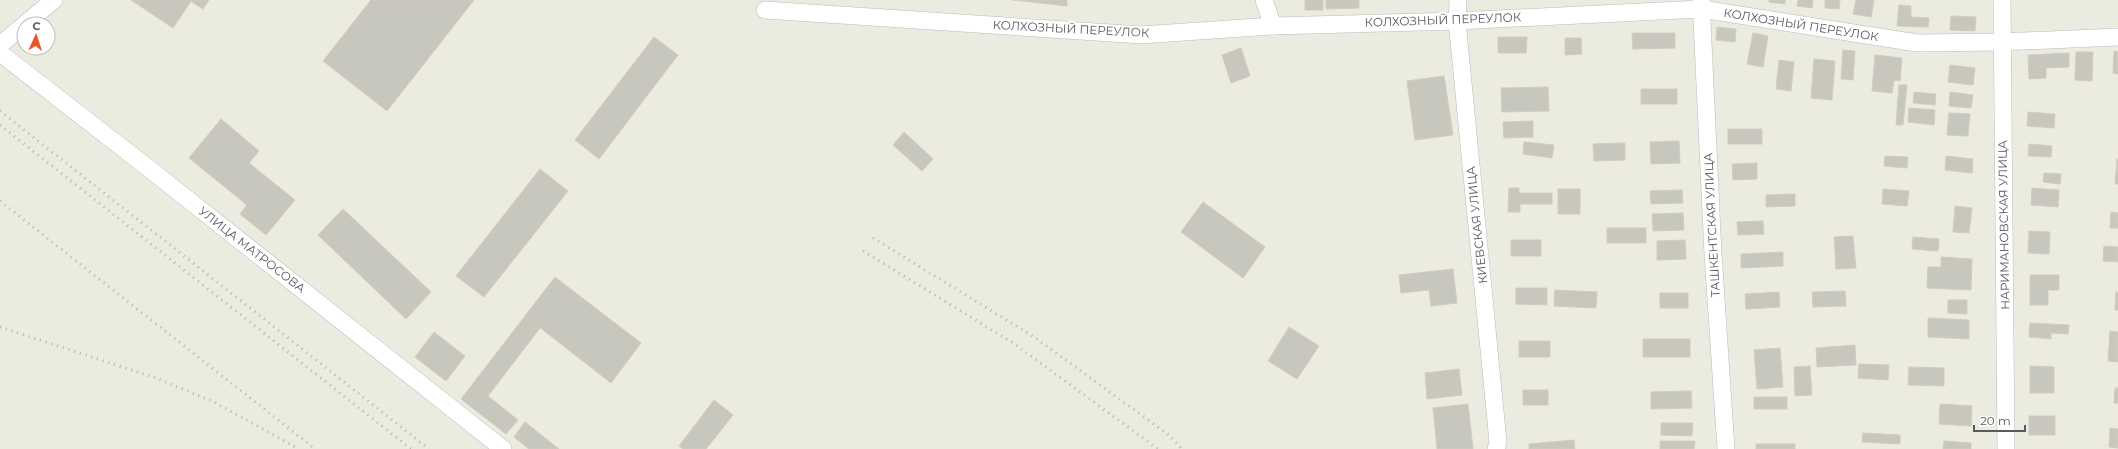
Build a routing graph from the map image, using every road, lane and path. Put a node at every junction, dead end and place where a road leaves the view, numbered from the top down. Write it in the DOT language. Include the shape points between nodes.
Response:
graph roads {
  1 [pos="54,0"];
  2 [pos="1264,0"];
  3 [pos="1458,0"];
  4 [pos="2002,0"];
  5 [pos="1701,4"];
  6 [pos="765,10"];
  7 [pos="35,16"];
  8 [pos="1457,21"];
  9 [pos="1273,26"];
  10 [pos="16,32"];
  11 [pos="2118,37"];
  12 [pos="2001,42"];
  13 [pos="0,45"];
  14 [pos="0,53"];
  15 [pos="503,449"];
  16 [pos="1496,449"];
  17 [pos="1726,449"];
  18 [pos="2006,449"];
  1 -- 7 [label="street"];
  2 -- 9 [label="street"];
  3 -- 8 [label="street, КИЕВСКАЯ УЛИЦА"];
  4 -- 12 [label="street, НАРИМАНОВСКАЯ УЛИЦА"];
  5 -- 8 [label="street, КОЛХОЗНЫЙ ПЕРЕУЛОК"];
  5 -- 12 [label="street, КОЛХОЗНЫЙ ПЕРЕУЛОК" via="1916,43"];
  5 -- 17 [label="street, ТАШКЕНТСКАЯ УЛИЦА" via="1713,254"];
  6 -- 9 [label="street, КОЛХОЗНЫЙ ПЕРЕУЛОК" via="1141,35"];
  8 -- 9 [label="street, КОЛХОЗНЫЙ ПЕРЕУЛОК"];
  8 -- 16 [label="street, КИЕВСКАЯ УЛИЦА" via="1498,442"];
  10 -- 13 [label="street"];
  11 -- 12 [label="street, КОЛХОЗНЫЙ ПЕРЕУЛОК"];
  12 -- 18 [label="street, НАРИМАНОВСКАЯ УЛИЦА"];
  14 -- 15 [label="street, УЛИЦА МАТРОСОВА" via="147,166"];
}
